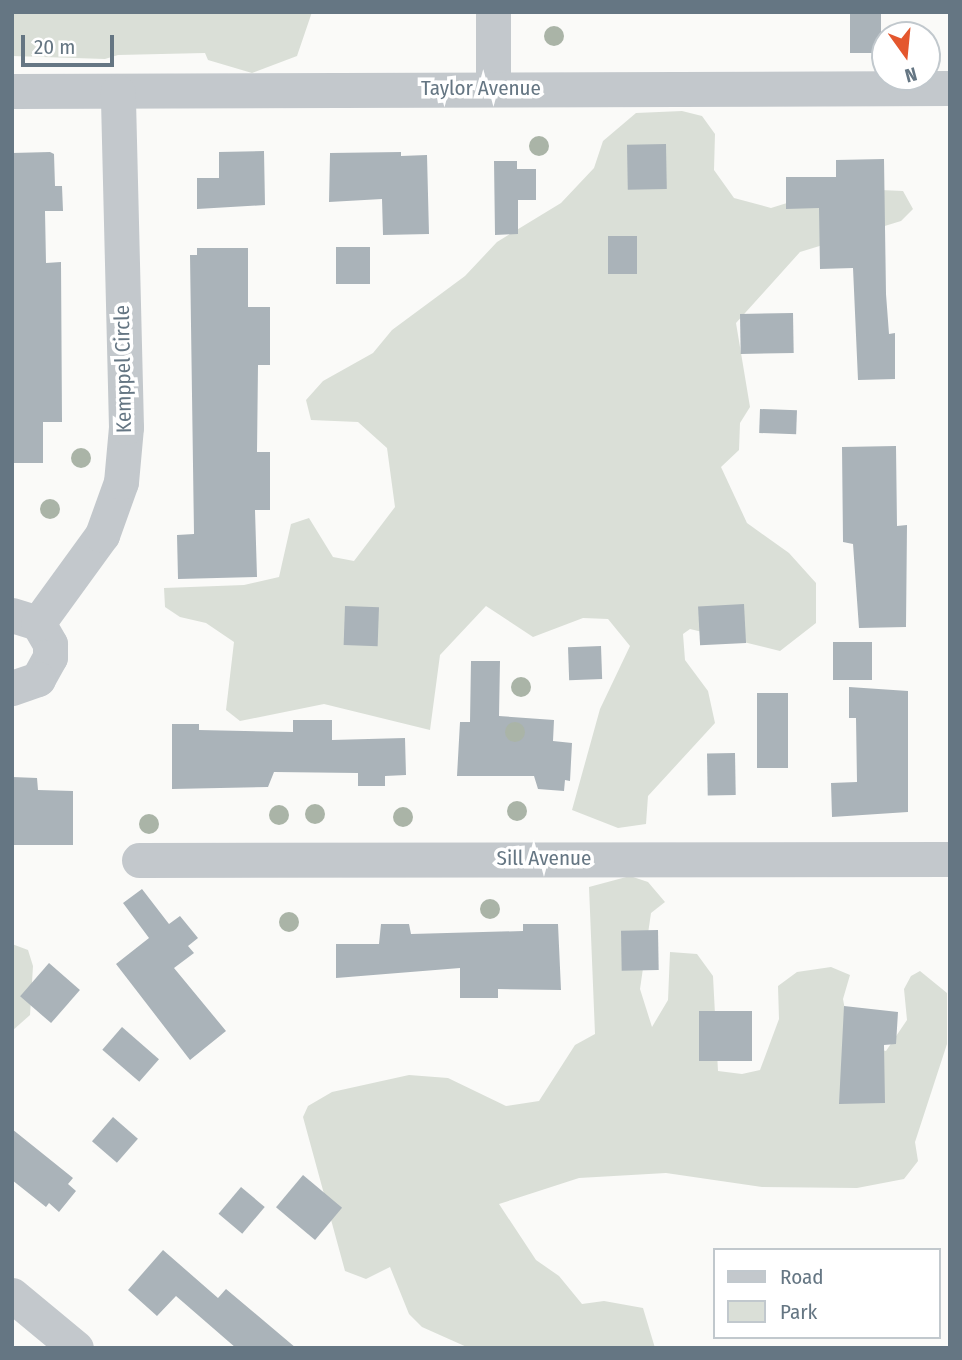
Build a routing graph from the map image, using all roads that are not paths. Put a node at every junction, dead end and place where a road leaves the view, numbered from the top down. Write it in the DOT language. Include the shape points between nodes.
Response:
graph roads {
  1 [pos="494,12"];
  2 [pos="493,88"];
  3 [pos="950,88"];
  4 [pos="12,91"];
  5 [pos="118,92"];
  6 [pos="25,619"];
  7 [pos="12,688"];
  8 [pos="950,859"];
  9 [pos="139,860"];
  10 [pos="12,1295"];
  11 [pos="76,1348"];
  1 -- 2 [label="street"];
  2 -- 3 [label="street, Taylor Avenue"];
  2 -- 5 [label="street, Taylor Avenue"];
  4 -- 5 [label="street, Taylor Avenue"];
  5 -- 6 [label="street, Kemppel Circle" via="126,427 121,482 102,535"];
  6 -- 7 [label="street, Kemppel Circle" via="50,644 46,670 26,686"];
  8 -- 9 [label="street, Sill Avenue"];
  10 -- 11 [label="street"];
}
